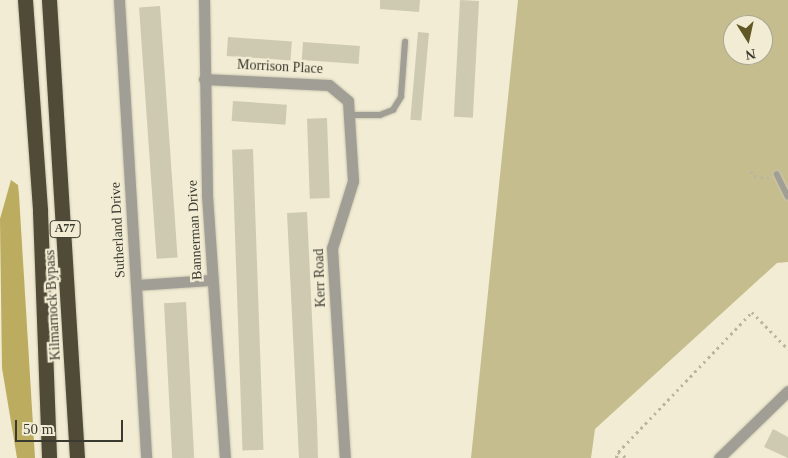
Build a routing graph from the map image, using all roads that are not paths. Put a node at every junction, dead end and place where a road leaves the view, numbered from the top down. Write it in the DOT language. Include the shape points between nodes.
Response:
graph roads {
  1 [pos="25,0"];
  2 [pos="49,0"];
  3 [pos="119,0"];
  4 [pos="204,0"];
  5 [pos="405,42"];
  6 [pos="204,79"];
  7 [pos="348,101"];
  8 [pos="350,115"];
  9 [pos="779,177"];
  10 [pos="788,197"];
  11 [pos="212,280"];
  12 [pos="136,285"];
  13 [pos="788,391"];
  14 [pos="784,403"];
  15 [pos="49,458"];
  16 [pos="77,458"];
  17 [pos="146,458"];
  18 [pos="225,458"];
  19 [pos="345,458"];
  20 [pos="719,458"];
  1 -- 15 [label="highway, Kilmarnock Bypass / A77" via="40,211"];
  2 -- 16 [label="highway, Kilmarnock Bypass / A77"];
  3 -- 12 [label="street, Sutherland Drive"];
  4 -- 6 [label="street, Bannerman Drive"];
  5 -- 8 [label="lane" via="401,98 393,110 380,115"];
  6 -- 7 [label="street, Morrison Place" via="329,85"];
  6 -- 11 [label="street, Bannerman Drive"];
  7 -- 8 [label="street, Kerr Road"];
  8 -- 19 [label="street, Kerr Road" via="353,181 332,248"];
  9 -- 10 [label="lane"];
  11 -- 12 [label="street"];
  11 -- 18 [label="street, Bannerman Drive"];
  12 -- 17 [label="street, Sutherland Drive"];
  13 -- 14 [label="street"];
  14 -- 20 [label="street"];
}
